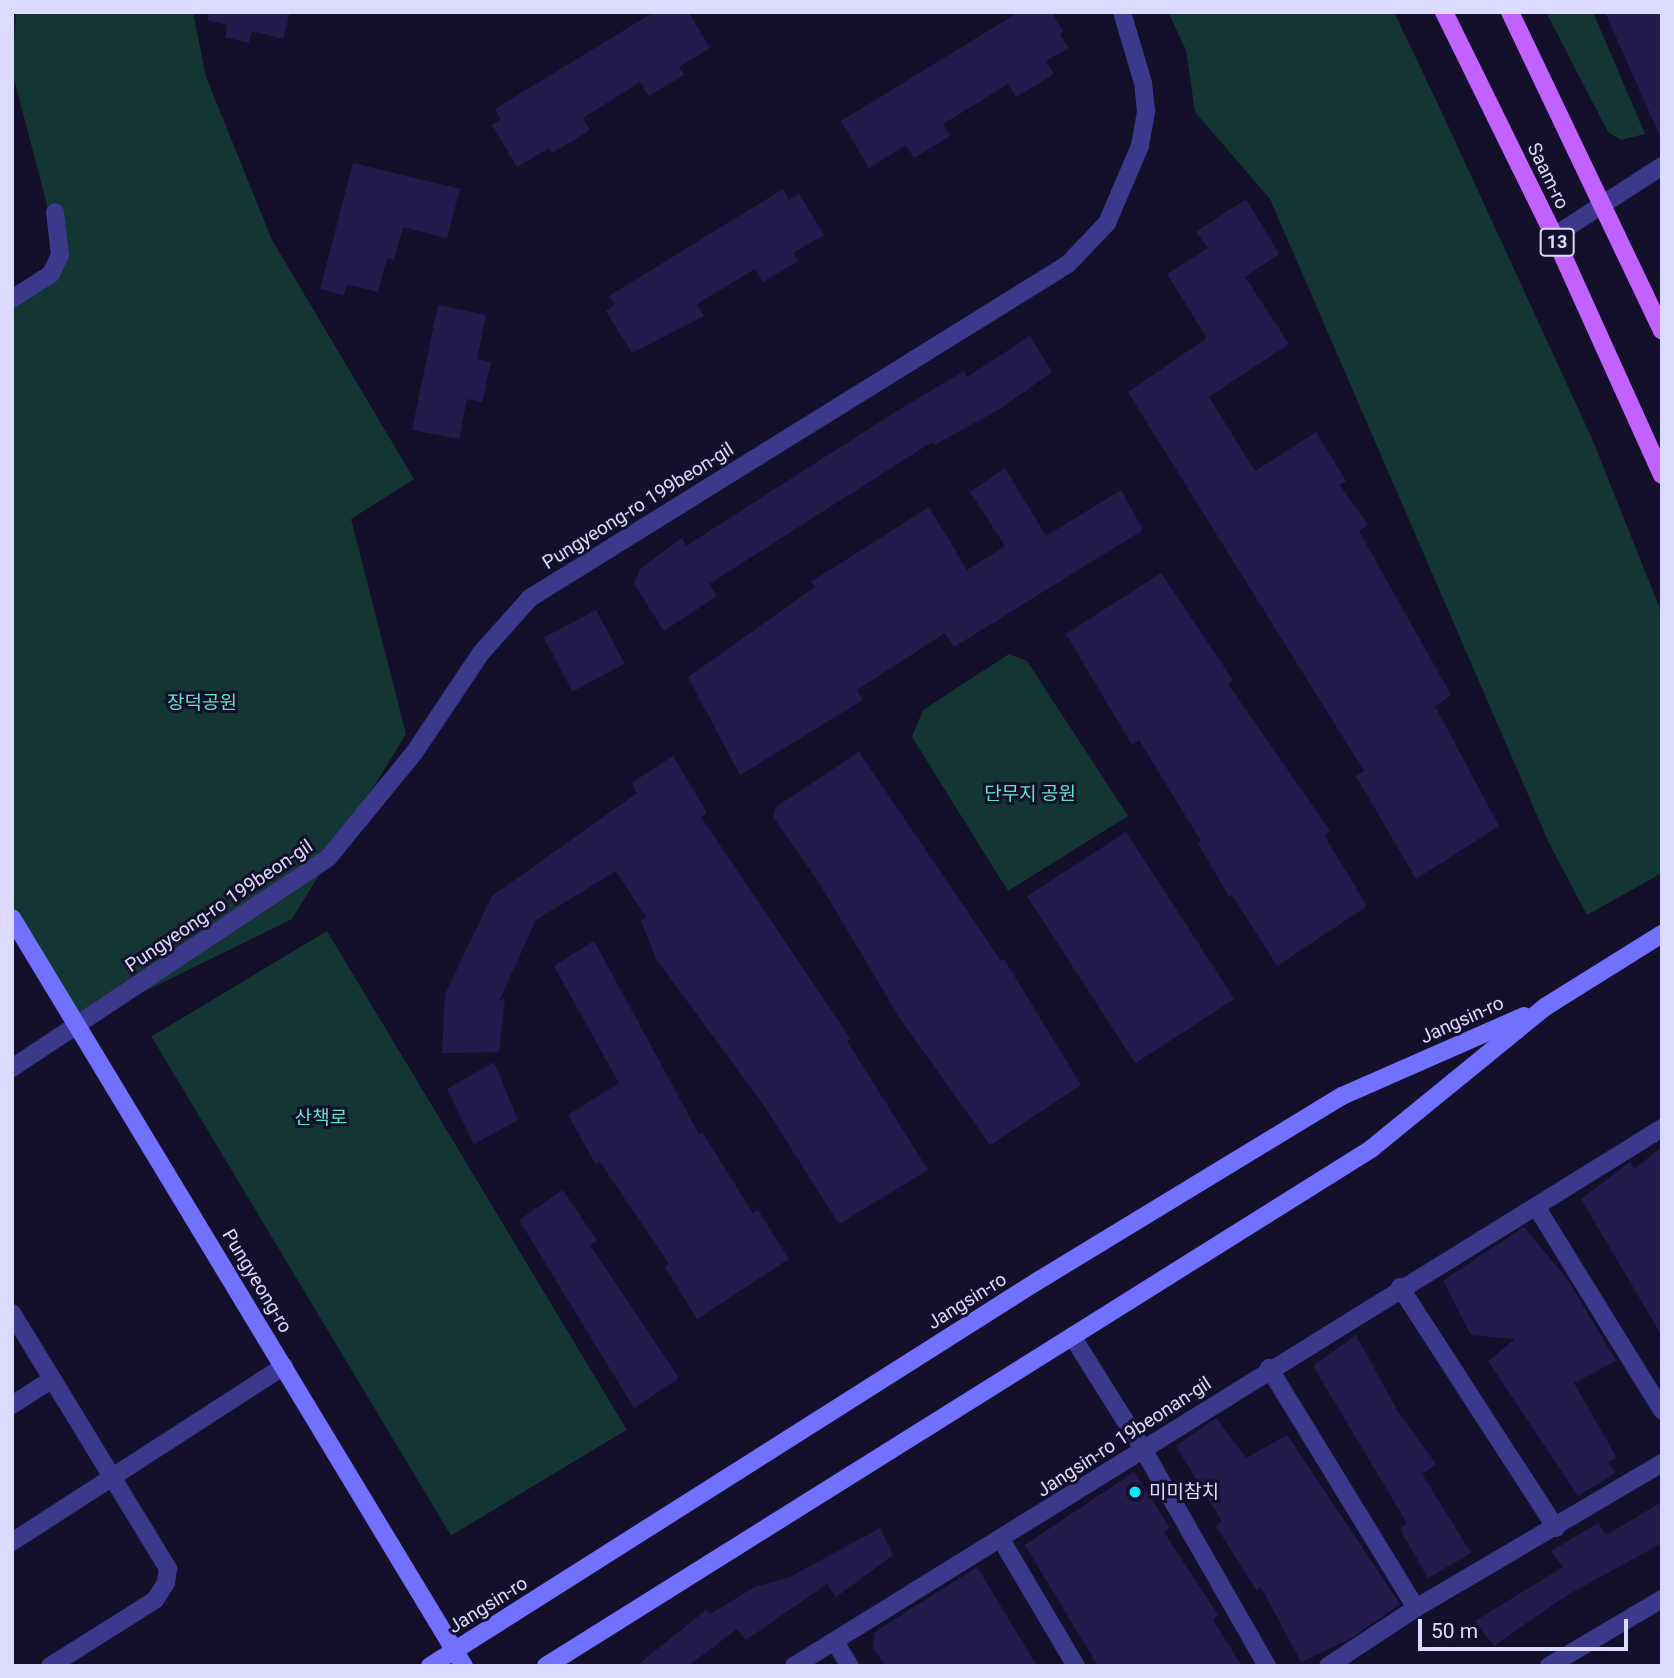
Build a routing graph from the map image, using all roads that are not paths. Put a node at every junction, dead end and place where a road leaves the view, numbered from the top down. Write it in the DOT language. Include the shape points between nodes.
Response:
graph roads {
  1 [pos="1122,12"];
  2 [pos="1444,12"];
  3 [pos="1510,12"];
  4 [pos="1662,166"];
  5 [pos="1603,204"];
  6 [pos="55,212"];
  7 [pos="1554,236"];
  8 [pos="12,299"];
  9 [pos="1662,331"];
  10 [pos="1662,475"];
  11 [pos="12,918"];
  12 [pos="1662,934"];
  13 [pos="1545,1007"];
  14 [pos="78,1024"];
  15 [pos="12,1068"];
  16 [pos="1662,1128"];
  17 [pos="1537,1208"];
  18 [pos="1400,1287"];
  19 [pos="12,1313"];
  20 [pos="1072,1336"];
  21 [pos="284,1366"];
  22 [pos="1269,1368"];
  23 [pos="51,1380"];
  24 [pos="12,1405"];
  25 [pos="1662,1410"];
  26 [pos="1144,1451"];
  27 [pos="1662,1463"];
  28 [pos="114,1477"];
  29 [pos="1556,1528"];
  30 [pos="1002,1541"];
  31 [pos="12,1542"];
  32 [pos="1662,1599"];
  33 [pos="1416,1608"];
  34 [pos="835,1642"];
  35 [pos="460,1658"];
  36 [pos="50,1666"];
  37 [pos="430,1666"];
  38 [pos="546,1666"];
  39 [pos="794,1666"];
  40 [pos="850,1666"];
  41 [pos="1076,1666"];
  42 [pos="1267,1666"];
  43 [pos="1328,1666"];
  44 [pos="1549,1666"];
  1 -- 14 [label="street, Pungyeong-ro 199beon-gil" via="1136,50 1146,111 1140,146 1122,197 1107,223 1082,250 977,322 530,598 481,653 389,786 328,858"];
  2 -- 7 [label="main road, Saam-ro / 13"];
  3 -- 5 [label="main road, Saam-ro"];
  4 -- 5 [label="street"];
  5 -- 7 [label="street"];
  5 -- 9 [label="main road, Saam-ro"];
  6 -- 8 [label="street" via="60,256 51,274"];
  7 -- 10 [label="main road, Saam-ro / 13"];
  11 -- 14 [label="main road, Pungyeong-ro"];
  12 -- 13 [label="main road, Jangsin-ro"];
  13 -- 20 [label="main road, Jangsin-ro" via="1371,1149"];
  13 -- 35 [label="main road, Jangsin-ro" via="1342,1096 1035,1282"];
  14 -- 15 [label="street, Pungyeong-ro 199beon-gil"];
  14 -- 21 [label="main road, Pungyeong-ro"];
  16 -- 17 [label="street, Jangsin-ro 19beonan-gil"];
  17 -- 18 [label="street, Jangsin-ro 19beonan-gil"];
  17 -- 25 [label="street"];
  18 -- 22 [label="street, Jangsin-ro 19beonan-gil"];
  18 -- 29 [label="street"];
  19 -- 23 [label="street"];
  20 -- 26 [label="street"];
  20 -- 38 [label="main road, Jangsin-ro"];
  21 -- 28 [label="street"];
  21 -- 35 [label="main road, Pungyeong-ro"];
  22 -- 26 [label="street, Jangsin-ro 19beonan-gil"];
  22 -- 33 [label="street"];
  23 -- 24 [label="street"];
  23 -- 28 [label="street"];
  26 -- 30 [label="street, Jangsin-ro 19beonan-gil"];
  26 -- 42 [label="street"];
  27 -- 29 [label="street"];
  28 -- 31 [label="street"];
  28 -- 36 [label="street" via="168,1569 166,1583 155,1600"];
  29 -- 33 [label="street"];
  30 -- 34 [label="street, Jangsin-ro 19beonan-gil"];
  30 -- 41 [label="street"];
  32 -- 44 [label="street"];
  33 -- 43 [label="street"];
  34 -- 39 [label="street, Jangsin-ro 19beonan-gil"];
  34 -- 40 [label="street"];
  35 -- 37 [label="main road, Jangsin-ro"];
}
